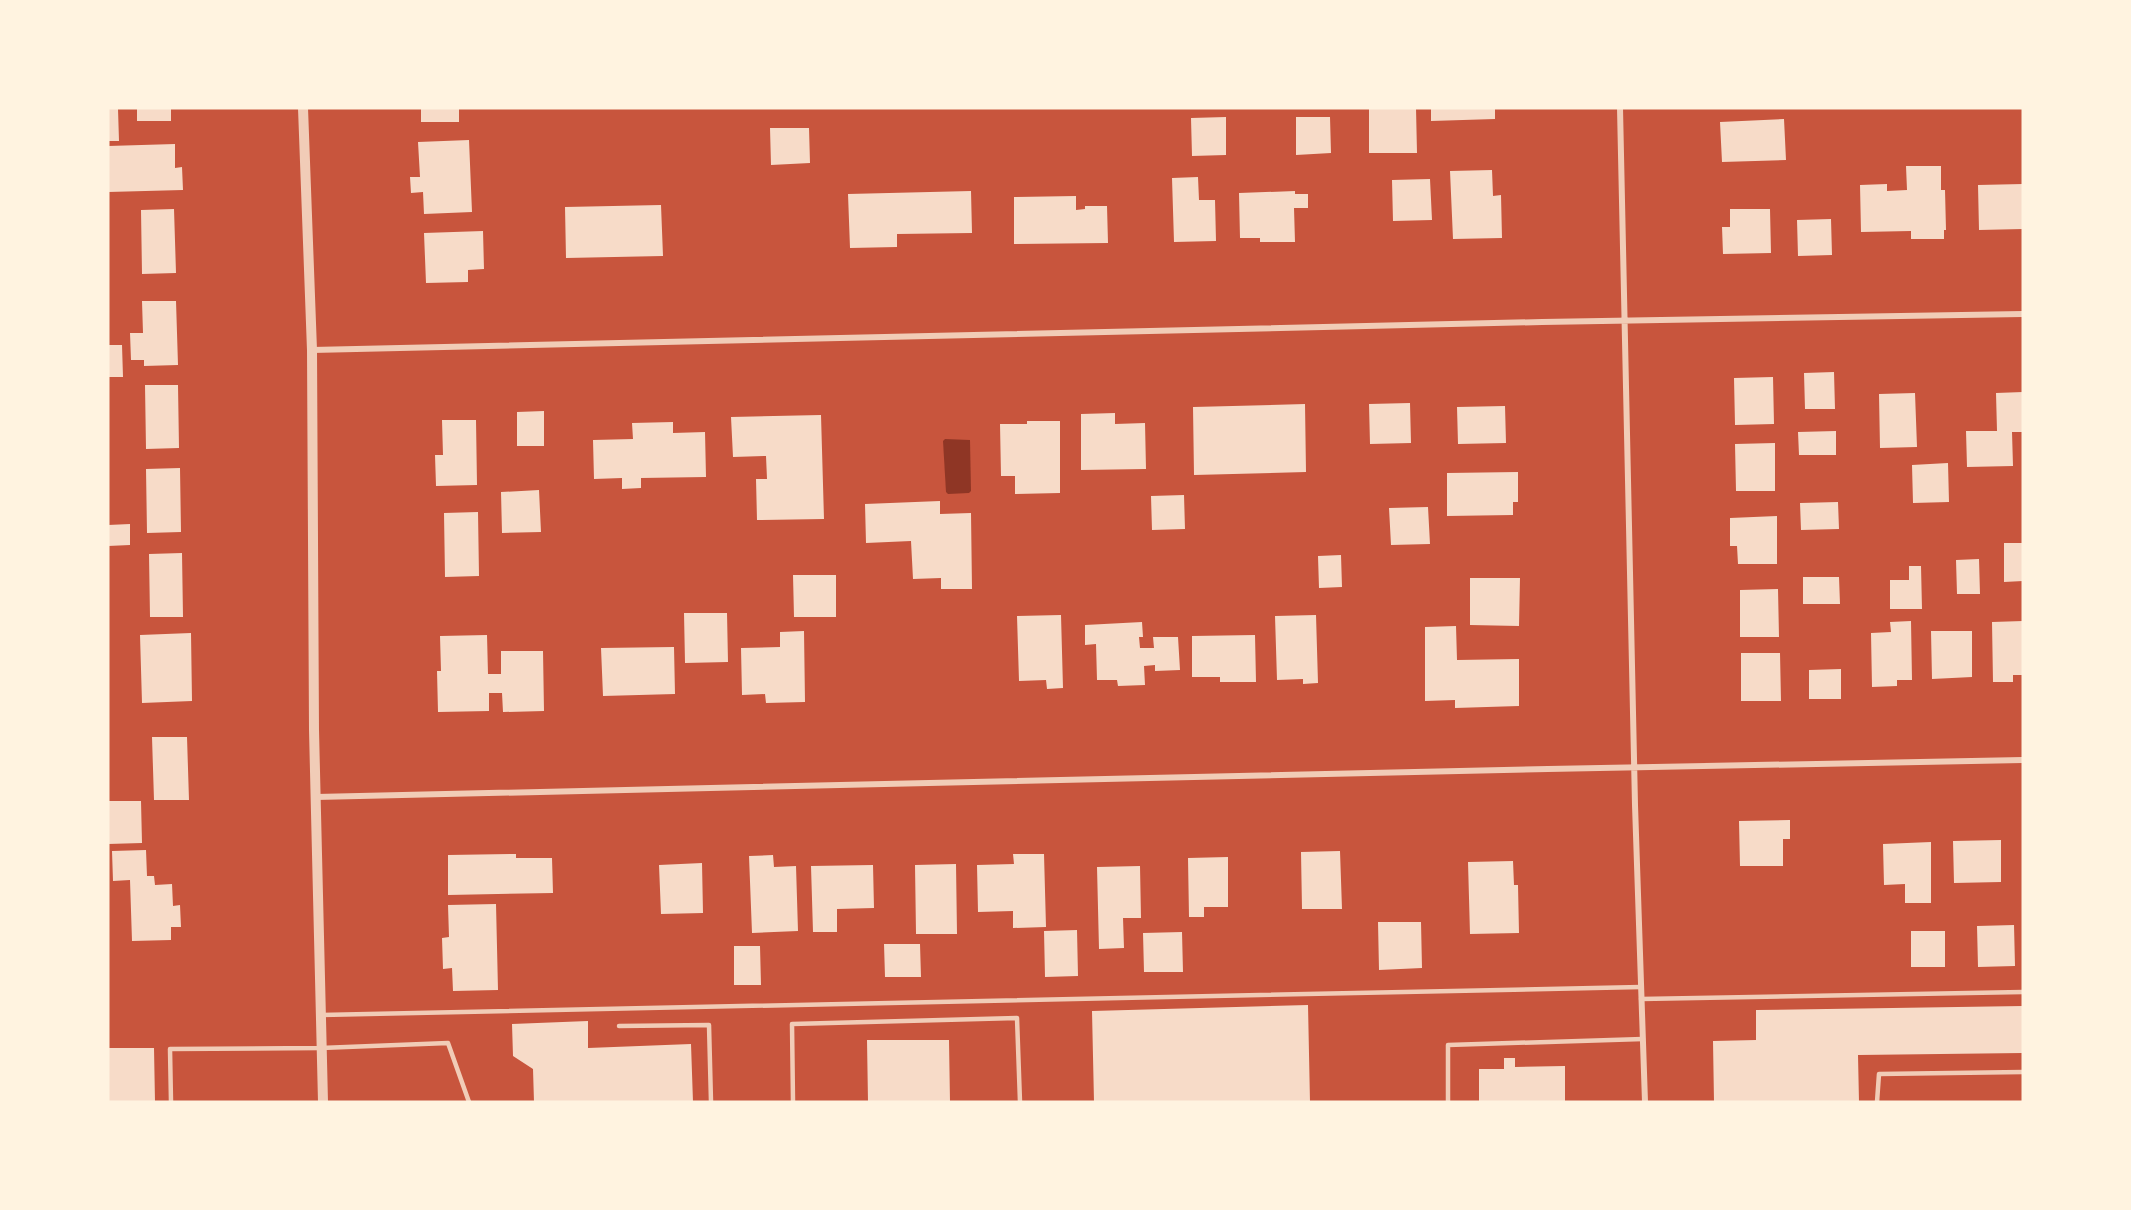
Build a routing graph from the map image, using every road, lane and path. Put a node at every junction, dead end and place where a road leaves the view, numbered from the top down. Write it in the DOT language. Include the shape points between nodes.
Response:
graph roads {
  1 [pos="303,108"];
  2 [pos="1620,108"];
  3 [pos="2023,314"];
  4 [pos="1625,321"];
  5 [pos="312,350"];
  6 [pos="2023,760"];
  7 [pos="1635,767"];
  8 [pos="316,797"];
  9 [pos="1641,987"];
  10 [pos="2023,992"];
  11 [pos="1641,999"];
  12 [pos="321,1015"];
  13 [pos="619,1026"];
  14 [pos="1642,1039"];
  15 [pos="321,1048"];
  16 [pos="2023,1072"];
  17 [pos="171,1102"];
  18 [pos="322,1102"];
  19 [pos="469,1102"];
  20 [pos="711,1102"];
  21 [pos="793,1102"];
  22 [pos="1020,1102"];
  23 [pos="1448,1102"];
  24 [pos="1645,1102"];
  25 [pos="1877,1102"];
  1 -- 5 [label="street"];
  2 -- 4 [label="street"];
  3 -- 4 [label="street"];
  4 -- 5 [label="street"];
  4 -- 7 [label="street"];
  5 -- 8 [label="street"];
  6 -- 7 [label="street"];
  7 -- 8 [label="street"];
  7 -- 9 [label="street"];
  8 -- 12 [label="street"];
  9 -- 11 [label="street"];
  9 -- 12 [label="lane"];
  10 -- 11 [label="lane"];
  11 -- 14 [label="street"];
  12 -- 15 [label="street"];
  13 -- 20 [label="lane" via="709,1025"];
  14 -- 23 [label="lane" via="1448,1045"];
  14 -- 24 [label="street"];
  15 -- 17 [label="lane" via="170,1049"];
  15 -- 18 [label="street"];
  15 -- 19 [label="lane" via="447,1043"];
  16 -- 25 [label="lane" via="1879,1074"];
  21 -- 22 [label="lane" via="792,1024 1017,1018"];
}
